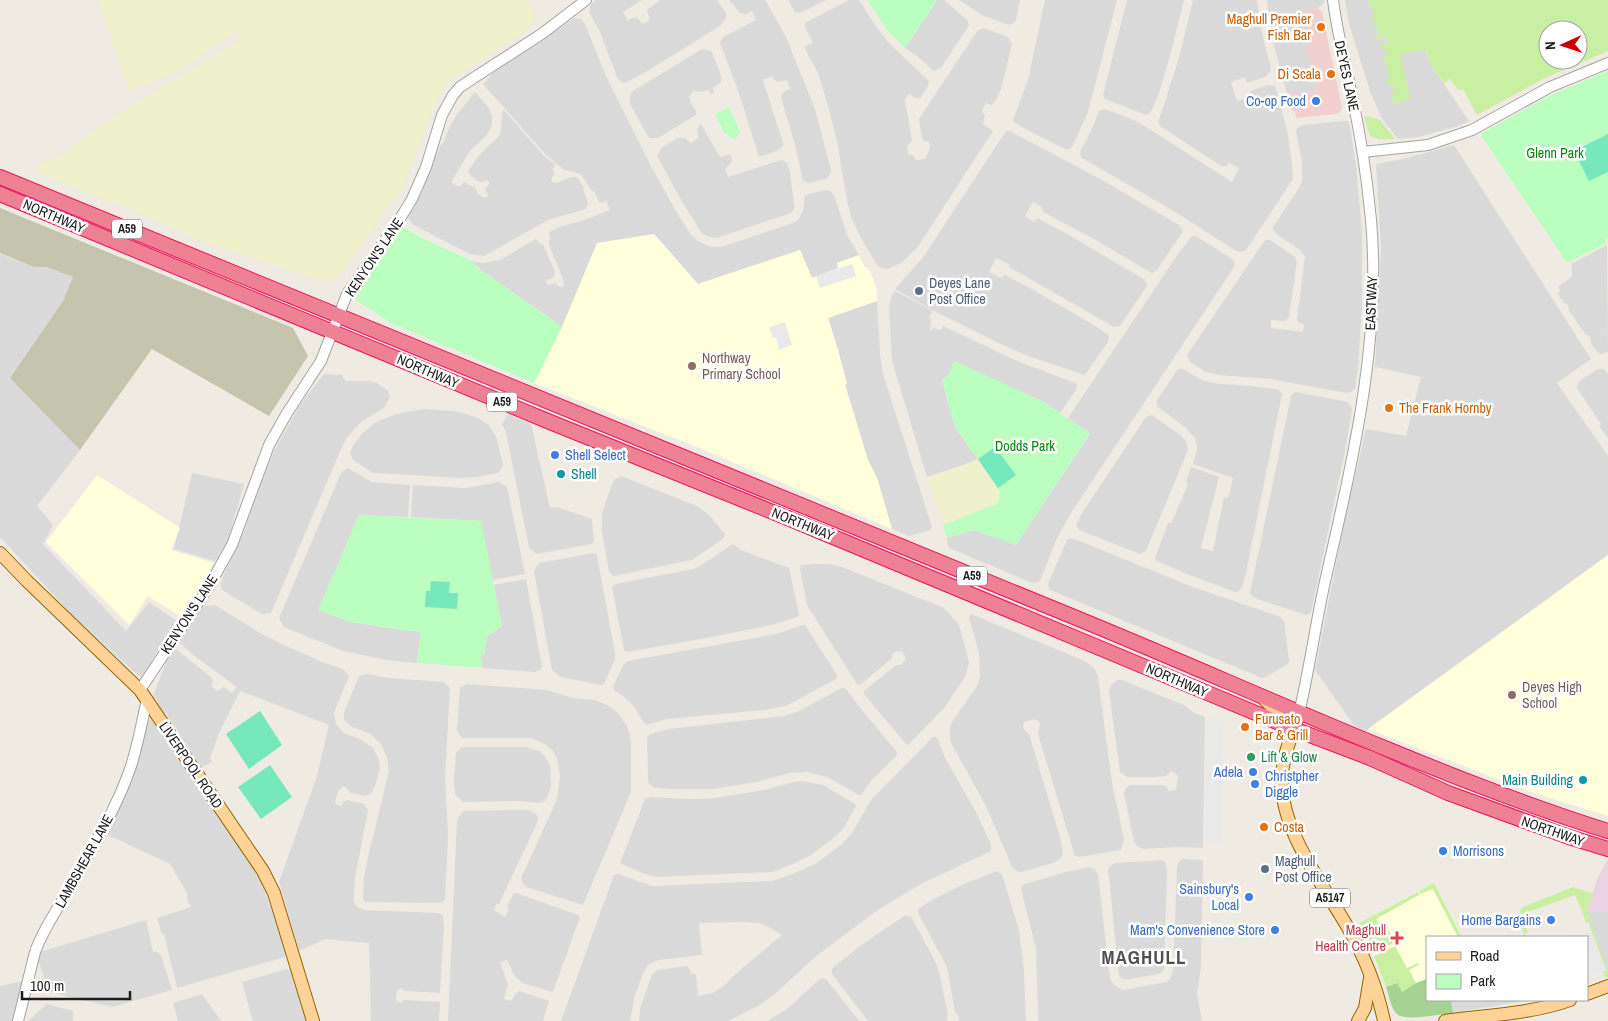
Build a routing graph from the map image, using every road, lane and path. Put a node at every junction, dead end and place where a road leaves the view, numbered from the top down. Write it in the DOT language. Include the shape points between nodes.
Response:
graph roads {
  1 [pos="586,0"];
  2 [pos="1333,0"];
  3 [pos="1608,63"];
  4 [pos="1362,152"];
  5 [pos="0,178"];
  6 [pos="0,194"];
  7 [pos="338,315"];
  8 [pos="332,331"];
  9 [pos="0,552"];
  10 [pos="949,567"];
  11 [pos="1029,618"];
  12 [pos="144,695"];
  13 [pos="1260,696"];
  14 [pos="1299,713"];
  15 [pos="1294,729"];
  16 [pos="1608,831"];
  17 [pos="1608,849"];
  18 [pos="1370,976"];
  19 [pos="1608,986"];
  20 [pos="1588,994"];
  21 [pos="1567,1001"];
  22 [pos="18,1021"];
  23 [pos="313,1021"];
  24 [pos="1358,1021"];
  25 [pos="1384,1021"];
  26 [pos="1445,1021"];
  1 -- 7 [label="street, KENYON'S LANE" via="453,95 442,115 412,200 350,290"];
  2 -- 4 [label="street, DEYES LANE"];
  3 -- 4 [label="street" via="1550,88 1472,130 1428,145"];
  4 -- 14 [label="street, EASTWAY" via="1371,221 1372,263 1366,374"];
  5 -- 7 [label="highway, NORTHWAY / A59"];
  6 -- 8 [label="highway, NORTHWAY / A59"];
  7 -- 8 [label="street, KENYON'S LANE"];
  7 -- 10 [label="highway, NORTHWAY / A59"];
  8 -- 11 [label="highway, NORTHWAY / A59"];
  8 -- 12 [label="street, KENYON'S LANE" via="317,369 268,445 232,544"];
  9 -- 12 [label="main road, LIVERPOOL ROAD"];
  10 -- 11 [label="highway" via="961,580 1008,600"];
  10 -- 13 [label="highway, NORTHWAY / A59"];
  11 -- 15 [label="highway, NORTHWAY / A59"];
  12 -- 22 [label="street, LAMBSHEAR LANE" via="131,765 123,786 85,862 44,930"];
  12 -- 23 [label="main road, LIVERPOOL ROAD" via="270,882"];
  13 -- 14 [label="highway, NORTHWAY / A59"];
  13 -- 15 [label="main road" via="1289,718"];
  14 -- 15 [label="main road, A5147"];
  14 -- 16 [label="highway, NORTHWAY / A59" via="1517,801"];
  15 -- 17 [label="highway, NORTHWAY / A59" via="1448,793"];
  15 -- 18 [label="main road, A5147" via="1282,775 1286,815 1301,848 1354,939"];
  18 -- 24 [label="main road" via="1365,1008"];
  18 -- 25 [label="main road, A5147"];
  19 -- 20 [label="main road"];
  21 -- 26 [label="main road" via="1523,1011"];
}
